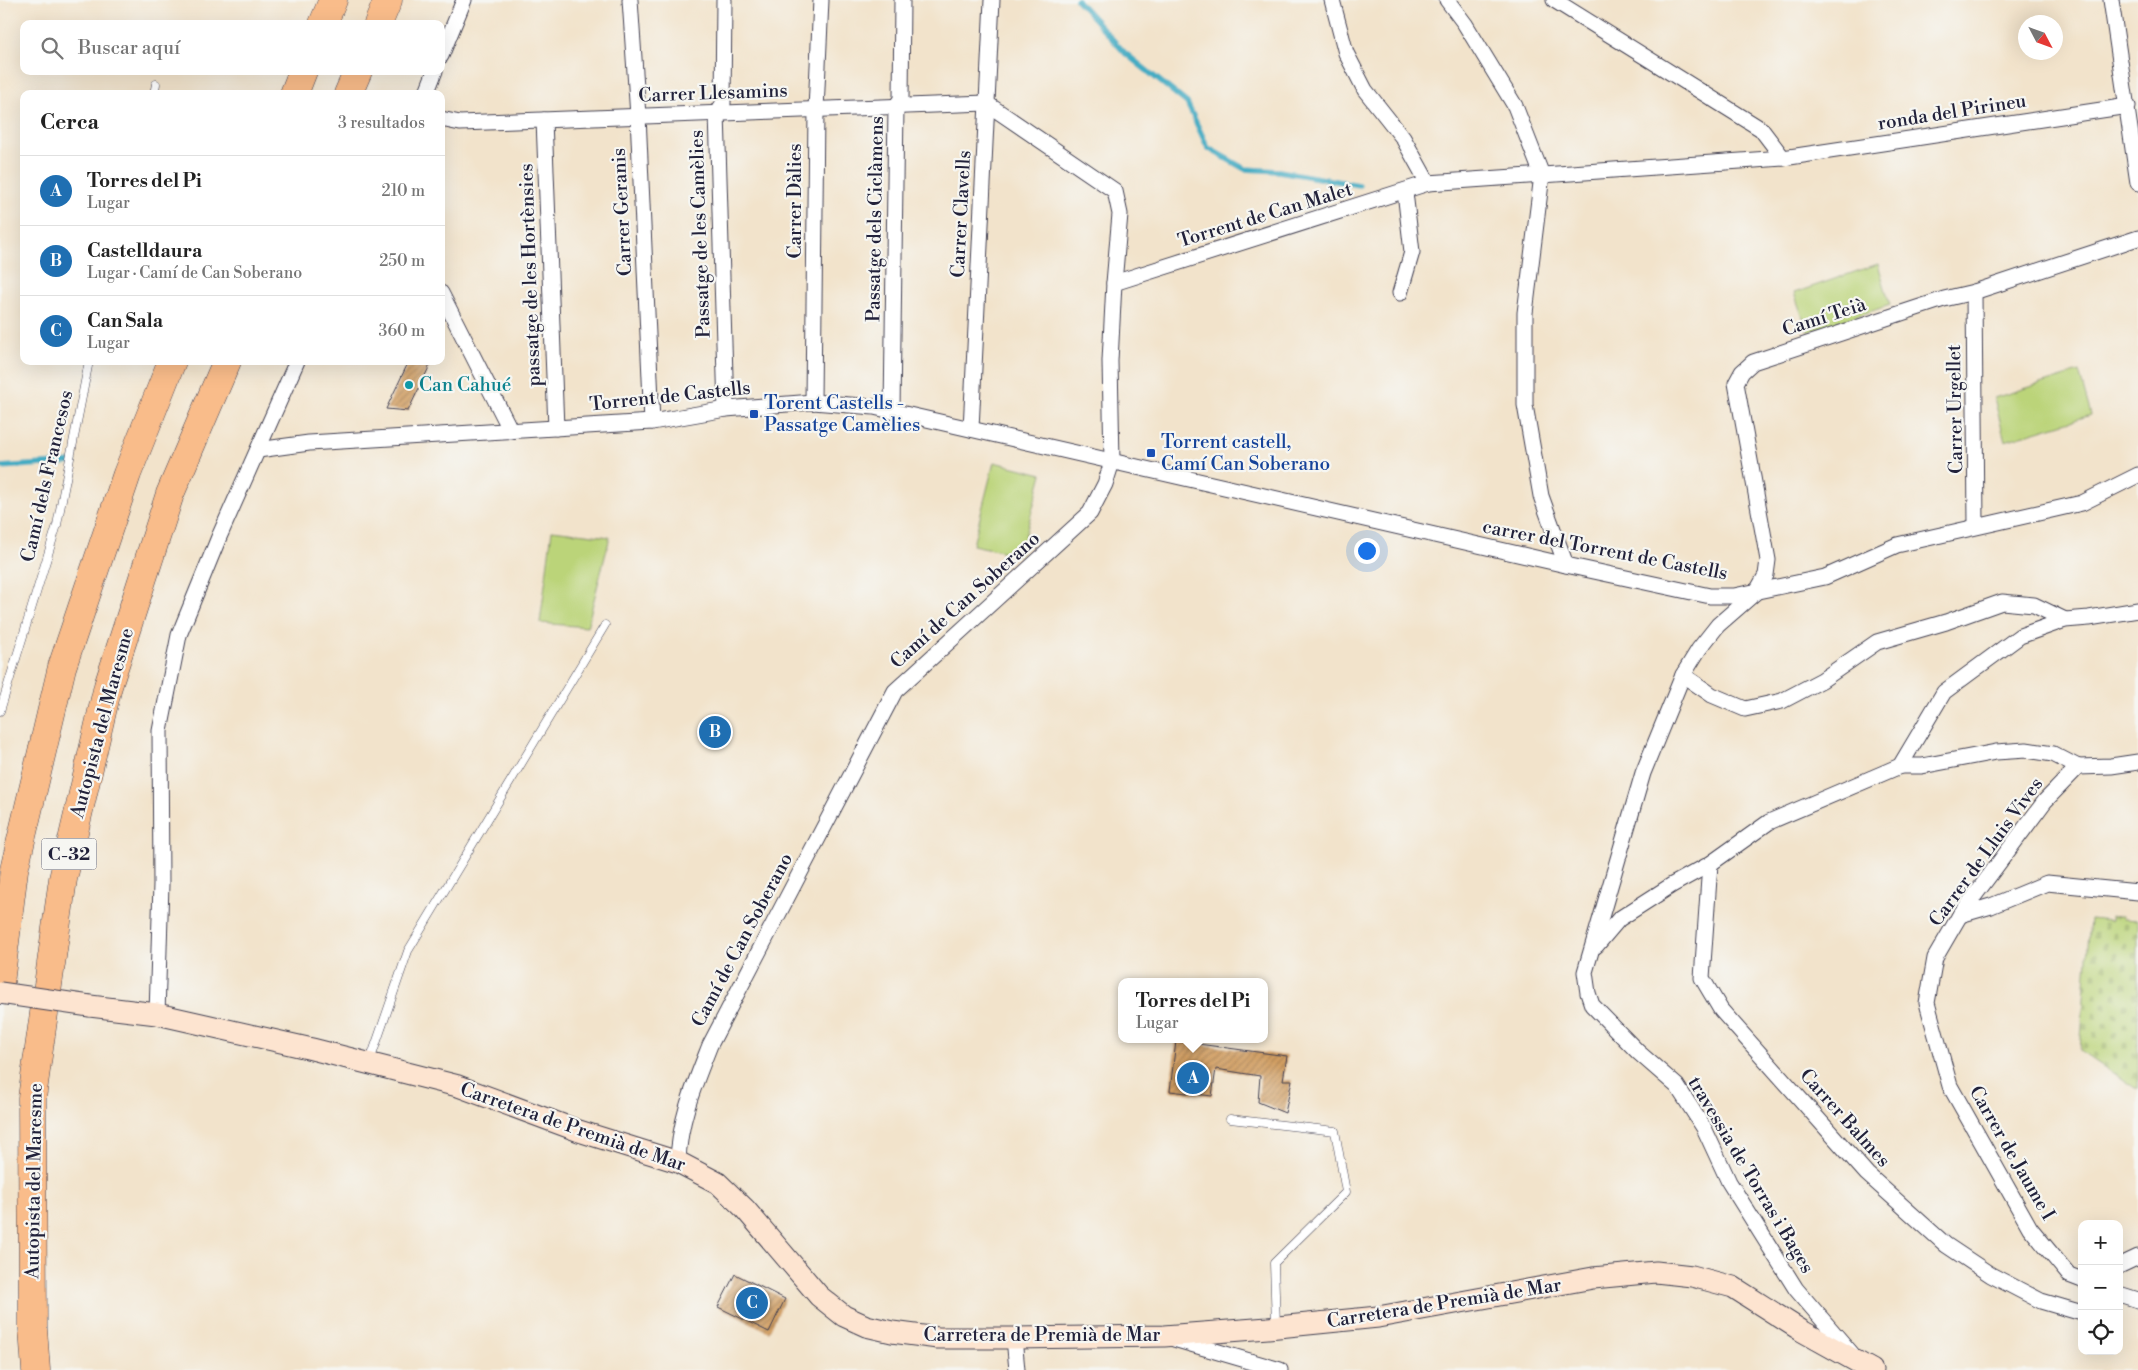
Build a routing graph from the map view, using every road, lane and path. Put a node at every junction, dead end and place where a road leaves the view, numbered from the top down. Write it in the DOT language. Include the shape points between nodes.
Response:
graph roads {
  1 [pos="333,0"];
  2 [pos="388,0"];
  3 [pos="464,0"];
  4 [pos="630,0"];
  5 [pos="724,0"];
  6 [pos="822,0"];
  7 [pos="902,0"];
  8 [pos="992,0"];
  9 [pos="1332,0"];
  10 [pos="1448,0"];
  11 [pos="1554,0"];
  12 [pos="2110,0"];
  13 [pos="325,20"];
  14 [pos="380,20"];
  15 [pos="445,46"];
  16 [pos="301,75"];
  17 [pos="356,75"];
  18 [pos="433,75"];
  19 [pos="156,84"];
  20 [pos="155,90"];
  21 [pos="296,90"];
  22 [pos="350,90"];
  23 [pos="428,90"];
  24 [pos="986,103"];
  25 [pos="896,106"];
  26 [pos="2128,106"];
  27 [pos="816,110"];
  28 [pos="716,113"];
  29 [pos="638,116"];
  30 [pos="445,120"];
  31 [pos="544,120"];
  32 [pos="1783,158"];
  33 [pos="1542,175"];
  34 [pos="2138,183"];
  35 [pos="1428,184"];
  36 [pos="1405,192"];
  37 [pos="2138,238"];
  38 [pos="1114,283"];
  39 [pos="1974,292"];
  40 [pos="1400,293"];
  41 [pos="445,301"];
  42 [pos="87,365"];
  43 [pos="170,365"];
  44 [pos="225,365"];
  45 [pos="295,365"];
  46 [pos="813,402"];
  47 [pos="726,409"];
  48 [pos="892,411"];
  49 [pos="652,422"];
  50 [pos="556,428"];
  51 [pos="971,429"];
  52 [pos="511,431"];
  53 [pos="258,450"];
  54 [pos="1112,462"];
  55 [pos="2138,475"];
  56 [pos="1976,526"];
  57 [pos="1566,565"];
  58 [pos="1757,591"];
  59 [pos="2138,610"];
  60 [pos="2065,620"];
  61 [pos="605,625"];
  62 [pos="1683,675"];
  63 [pos="0,711"];
  64 [pos="2138,762"];
  65 [pos="1900,766"];
  66 [pos="2078,767"];
  67 [pos="1710,864"];
  68 [pos="2138,892"];
  69 [pos="1960,915"];
  70 [pos="1593,949"];
  71 [pos="0,983"];
  72 [pos="0,993"];
  73 [pos="157,1014"];
  74 [pos="369,1063"];
  75 [pos="1950,1086"];
  76 [pos="1230,1119"];
  77 [pos="678,1162"];
  78 [pos="2138,1257"];
  79 [pos="2121,1265"];
  80 [pos="2078,1278"];
  81 [pos="2123,1297"];
  82 [pos="2138,1300"];
  83 [pos="2078,1312"];
  84 [pos="1276,1327"];
  85 [pos="1164,1336"];
  86 [pos="1014,1338"];
  87 [pos="1866,1366"];
  88 [pos="36,1370"];
  89 [pos="1017,1370"];
  90 [pos="1280,1370"];
  1 -- 13 [label="highway"];
  2 -- 14 [label="highway"];
  3 -- 15 [label="street"];
  4 -- 29 [label="street, Carrer Geranis"];
  5 -- 28 [label="street, Passatge de les Camèlies" via="723,104"];
  6 -- 27 [label="street, Carrer Dàlies"];
  7 -- 25 [label="street, Passatge dels Ciclàmens" via="901,99"];
  8 -- 24 [label="street, Carrer Clavells"];
  9 -- 35 [label="street" via="1346,53 1365,90 1403,138"];
  10 -- 33 [label="street" via="1515,106"];
  11 -- 32 [label="street" via="1761,129"];
  12 -- 26 [label="street"];
  16 -- 21 [label="highway"];
  17 -- 22 [label="highway"];
  18 -- 23 [label="street"];
  19 -- 20 [label="lane"];
  24 -- 25 [label="street, Carrer Llesamins"];
  24 -- 38 [label="street, Camí de Can Soberano" via="1115,191 1120,214"];
  24 -- 51 [label="street, Carrer Clavells"];
  25 -- 27 [label="street, Carrer Llesamins"];
  25 -- 48 [label="street, Passatge dels Ciclàmens"];
  26 -- 32 [label="street, ronda del Pirineu"];
  26 -- 34 [label="street"];
  27 -- 28 [label="street, Carrer Llesamins"];
  27 -- 46 [label="street, Carrer Dàlies"];
  28 -- 29 [label="street, Carrer Llesamins"];
  28 -- 47 [label="street, Passatge de les Camèlies"];
  29 -- 31 [label="street, Carrer Llesamins"];
  29 -- 49 [label="street, Carrer Geranis"];
  30 -- 31 [label="street, Carrer Llesamins" via="460,124"];
  31 -- 50 [label="street, passatge de les Hortènsies"];
  32 -- 33 [label="street, ronda del Pirineu"];
  33 -- 35 [label="street, ronda del Pirineu"];
  33 -- 57 [label="street" via="1525,313 1525,405 1541,496"];
  35 -- 36 [label="street, Torrent de Can Malet"];
  36 -- 38 [label="street, Torrent de Can Malet"];
  36 -- 40 [label="street" via="1412,252"];
  37 -- 39 [label="street, Camí Teià"];
  38 -- 54 [label="street, Camí de Can Soberano" via="1110,361"];
  39 -- 56 [label="street, Carrer Urgellet"];
  39 -- 58 [label="street, Camí Teià" via="1944,298 1753,362 1742,372 1736,383 1768,560 1766,575"];
  41 -- 52 [label="street"];
  42 -- 63 [label="lane, Camí dels Francesos" via="57,525"];
  43 -- 71 [label="highway, C-32" via="127,474 62,666 14,870"];
  44 -- 88 [label="highway, Autopista del Maresme / C-32" via="170,494 108,686 63,879 32,1098 32,1329"];
  45 -- 53 [label="street"];
  46 -- 47 [label="street, Torrent de Castells"];
  46 -- 48 [label="street, Torrent de Castells"];
  47 -- 49 [label="street, Torrent de Castells"];
  48 -- 51 [label="street, Torrent de Castells"];
  49 -- 50 [label="street, Torrent de Castells"];
  50 -- 52 [label="street, Torrent de Castells"];
  51 -- 54 [label="street, Torrent de Castells"];
  52 -- 53 [label="street, Torrent de Castells" via="309,443"];
  53 -- 73 [label="street" via="178,635 160,731 161,884"];
  54 -- 57 [label="street, carrer del Torrent de Castells"];
  54 -- 77 [label="street, Camí de Can Soberano" via="1090,513 895,691 710,1045 690,1094 679,1140"];
  55 -- 56 [label="street, carrer del Torrent de Castells" via="2082,503"];
  56 -- 58 [label="street, carrer del Torrent de Castells" via="1897,545 1825,577"];
  57 -- 58 [label="street, carrer del Torrent de Castells" via="1710,596 1734,596"];
  58 -- 62 [label="street, travessia de Torras i Bages" via="1718,625"];
  59 -- 60 [label="street"];
  60 -- 62 [label="street" via="2034,605 2002,602 1877,642 1822,680 1782,702 1745,709 1712,695"];
  60 -- 65 [label="street" via="2020,636 1944,692"];
  61 -- 74 [label="lane" via="408,951"];
  62 -- 70 [label="street, travessia de Torras i Bages" via="1643,773"];
  64 -- 66 [label="street"];
  65 -- 66 [label="street, Carrer de Lluis Vives" via="1922,766 1996,752 2026,750 2053,754"];
  65 -- 67 [label="street" via="1770,822"];
  66 -- 69 [label="street, Carrer de Lluis Vives" via="2045,801"];
  67 -- 70 [label="street" via="1672,884 1619,919"];
  67 -- 83 [label="street, Carrer Balmes" via="1702,978 1720,1010 1867,1174 1946,1246 1991,1275 2041,1301"];
  68 -- 69 [label="street" via="2047,882 1991,906"];
  69 -- 75 [label="street, Carrer de Lluis Vives" via="1935,958 1927,1003"];
  70 -- 87 [label="street, travessia de Torras i Bages" via="1585,972 1592,1004 1638,1052 1677,1086 1704,1128 1729,1182 1796,1290"];
  72 -- 73 [label="street, Carretera de Premià de Mar, bridge"];
  73 -- 74 [label="street, Carretera de Premià de Mar"];
  74 -- 77 [label="street, Carretera de Premià de Mar" via="458,1086"];
  75 -- 80 [label="street, Carrer de Jaume I" via="2030,1228 2069,1275"];
  76 -- 84 [label="lane" via="1335,1131 1346,1192 1274,1263"];
  77 -- 86 [label="street, Carretera de Premià de Mar" via="718,1183 745,1209 819,1296 844,1316 866,1326 929,1337"];
  78 -- 79 [label="street"];
  81 -- 82 [label="street"];
  84 -- 85 [label="street, Carretera de Premià de Mar"];
  84 -- 87 [label="street, Carretera de Premià de Mar" via="1378,1317 1593,1278 1656,1272 1692,1276 1733,1287 1802,1331"];
  85 -- 86 [label="street, Carretera de Premià de Mar"];
  85 -- 90 [label="street"];
  86 -- 89 [label="street"];
}
